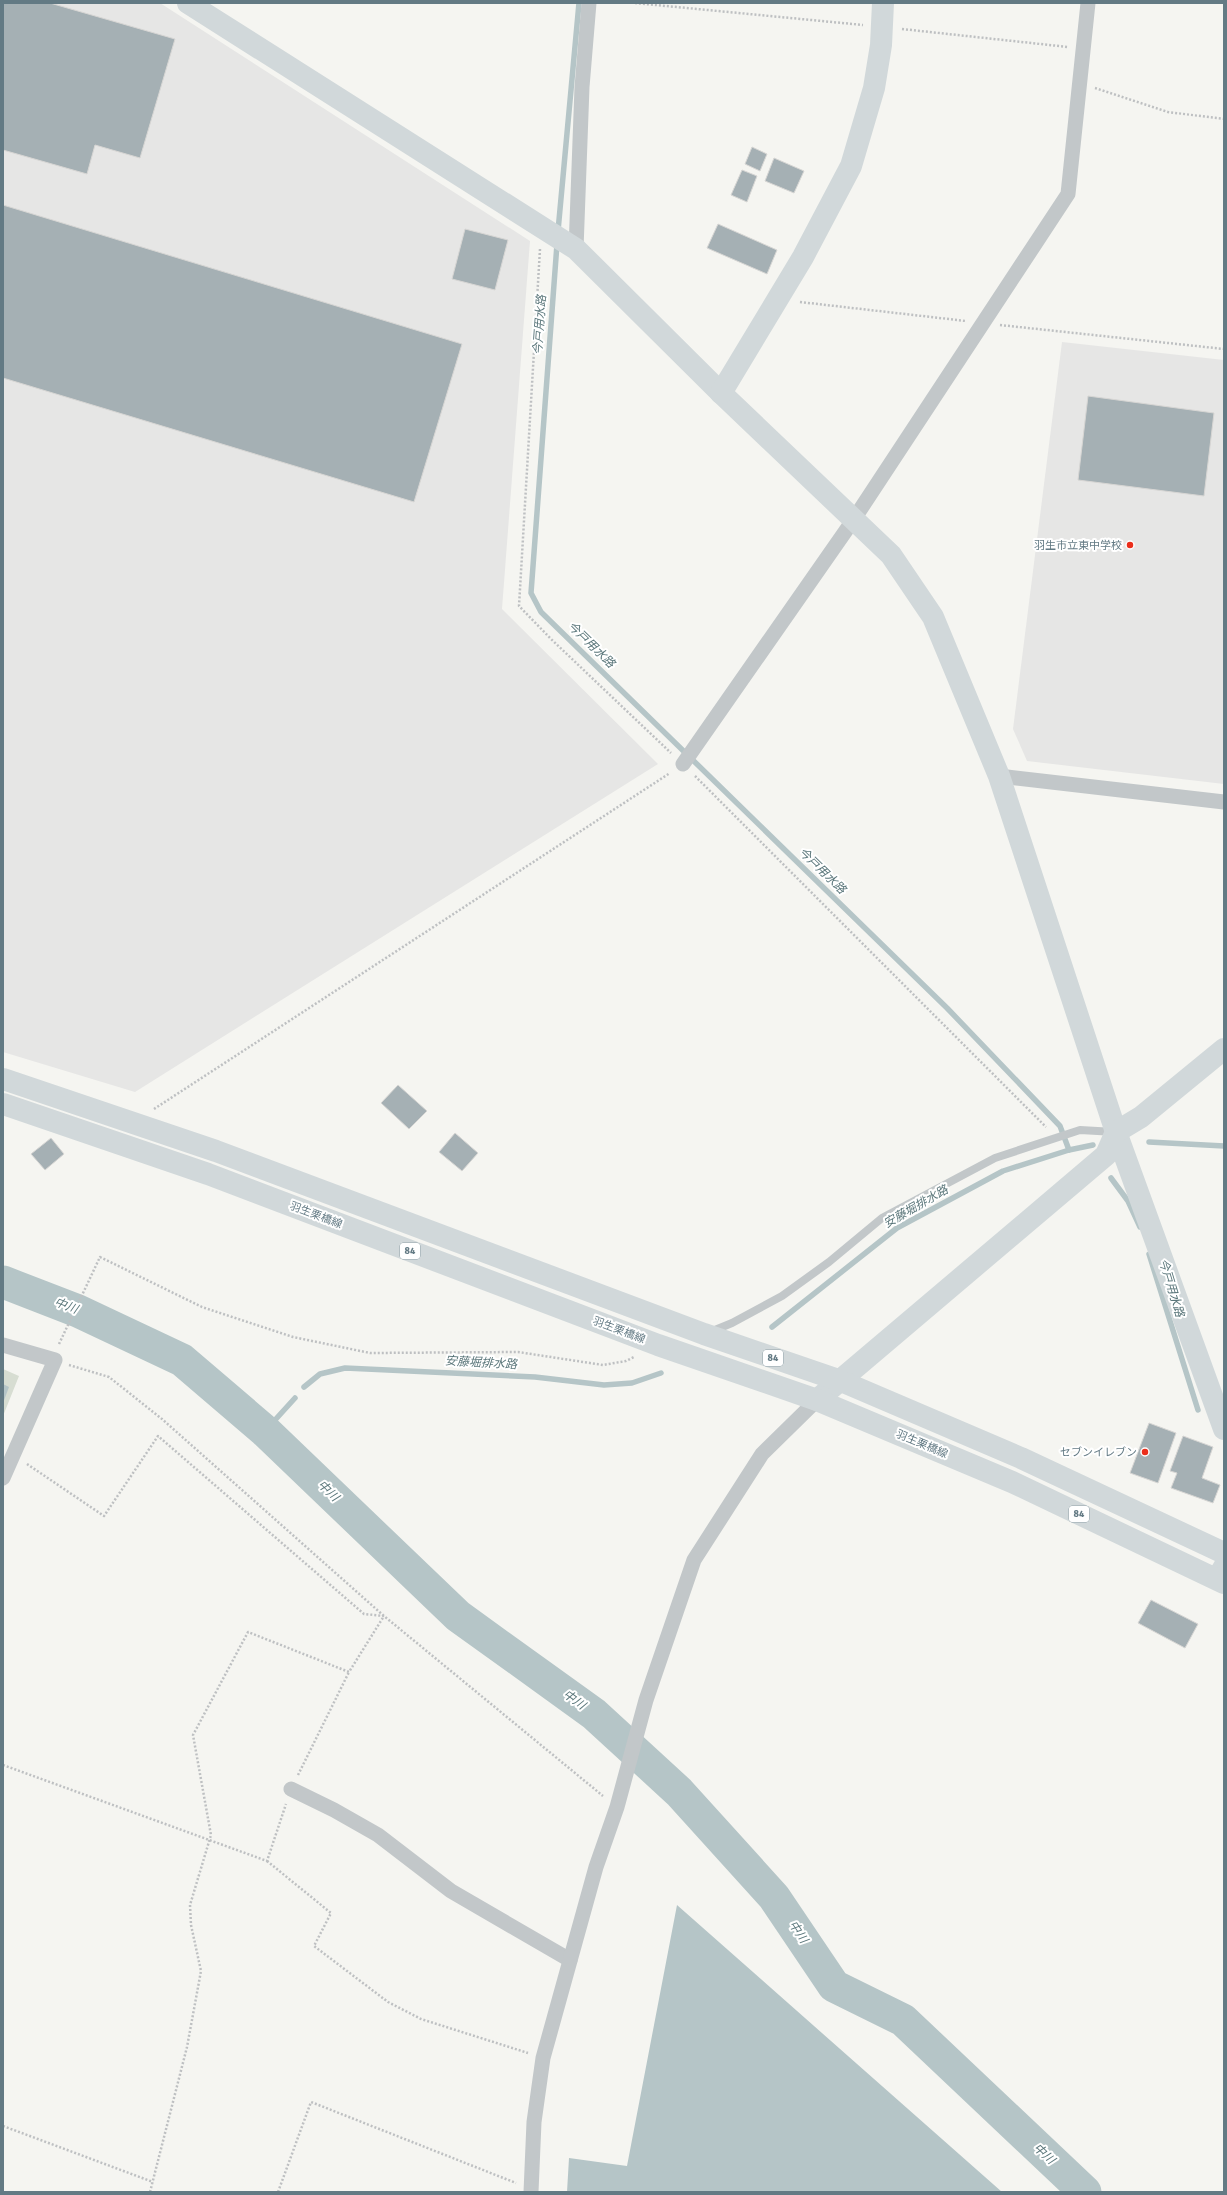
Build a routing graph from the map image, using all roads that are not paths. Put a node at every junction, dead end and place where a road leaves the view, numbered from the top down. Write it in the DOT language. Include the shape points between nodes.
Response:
graph roads {
  1 [pos="188,3"];
  2 [pos="589,3"];
  3 [pos="882,3"];
  4 [pos="1088,3"];
  5 [pos="576,249"];
  6 [pos="721,393"];
  7 [pos="854,519"];
  8 [pos="684,764"];
  9 [pos="999,776"];
  10 [pos="1224,802"];
  11 [pos="1224,1048"];
  12 [pos="3,1079"];
  13 [pos="3,1104"];
  14 [pos="1116,1132"];
  15 [pos="704,1334"];
  16 [pos="3,1345"];
  17 [pos="842,1381"];
  18 [pos="817,1400"];
  19 [pos="1224,1428"];
  20 [pos="3,1478"];
  21 [pos="1224,1553"];
  22 [pos="1222,1576"];
  23 [pos="292,1789"];
  24 [pos="570,1960"];
  25 [pos="531,2190"];
  1 -- 5 [label="street"];
  2 -- 5 [label="street" via="582,87"];
  3 -- 6 [label="street" via="882,27 874,88 851,166 803,257"];
  4 -- 7 [label="street" via="1068,194"];
  5 -- 6 [label="street"];
  6 -- 7 [label="street"];
  7 -- 8 [label="street"];
  7 -- 9 [label="street" via="891,555 933,617"];
  9 -- 10 [label="street"];
  9 -- 14 [label="street"];
  11 -- 14 [label="street" via="1141,1117"];
  12 -- 15 [label="street, 84" via="216,1151"];
  13 -- 18 [label="street, 羽生栗橋線 / 84" via="208,1174 658,1345"];
  14 -- 15 [label="lane" via="1080,1130 995,1158 882,1218 829,1262 782,1296 732,1323"];
  14 -- 17 [label="street" via="1106,1155"];
  14 -- 19 [label="street"];
  15 -- 17 [label="street, 84"];
  16 -- 20 [label="street" via="55,1360"];
  17 -- 18 [label="street"];
  17 -- 21 [label="street, 84" via="1021,1458"];
  18 -- 22 [label="street, 羽生栗橋線 / 84" via="1012,1482"];
  18 -- 24 [label="street" via="762,1454 694,1560 646,1700 617,1807 596,1867"];
  23 -- 24 [label="street" via="378,1835 451,1891"];
  24 -- 25 [label="street" via="543,2058 534,2122"];
}
